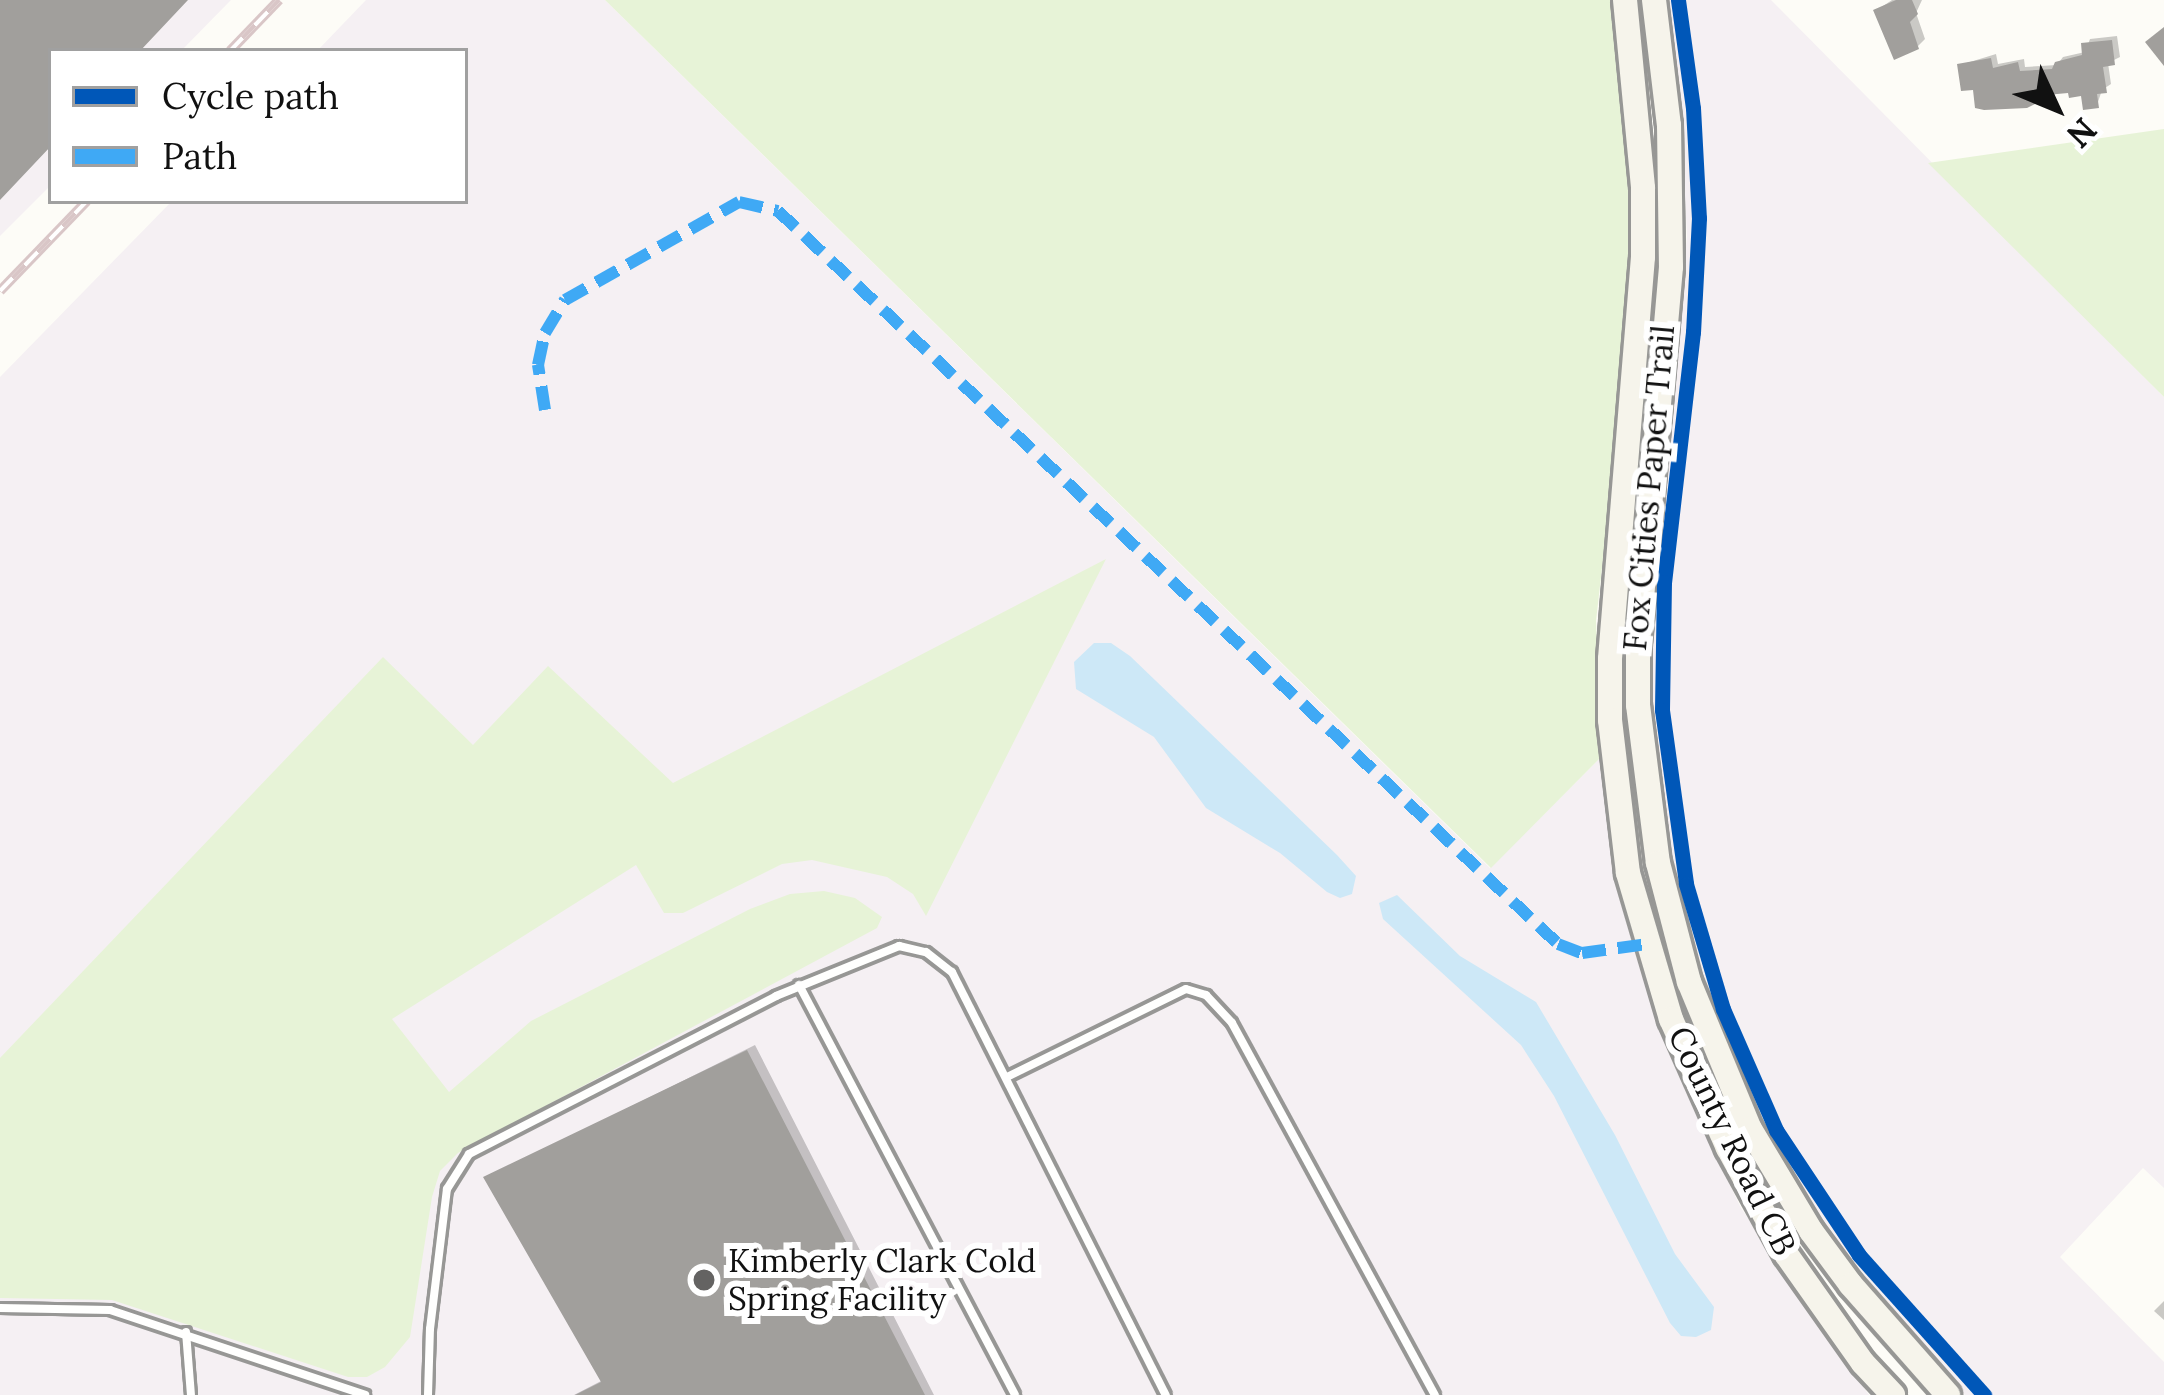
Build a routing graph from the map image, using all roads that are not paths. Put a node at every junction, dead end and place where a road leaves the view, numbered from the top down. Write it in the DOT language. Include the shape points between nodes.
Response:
graph roads {
  1 [pos="1625,0"];
  2 [pos="1654,0"];
  3 [pos="799,985"];
  4 [pos="1006,1077"];
  5 [pos="0,1308"];
  6 [pos="186,1332"];
  7 [pos="191,1395"];
  8 [pos="364,1395"];
  9 [pos="428,1395"];
  10 [pos="1015,1395"];
  11 [pos="1166,1395"];
  12 [pos="1436,1395"];
  13 [pos="1893,1395"];
  14 [pos="1948,1395"];
  1 -- 13 [label="main road, County Road CB" via="1643,188 1642,280 1610,720 1628,873 1671,1019 1728,1148 1786,1255"];
  2 -- 14 [label="main road, County Road CB" via="1669,125 1672,267 1638,666 1658,863 1689,982 1750,1129 1851,1286"];
  3 -- 4 [label="lane" via="898,946 926,952 952,972"];
  3 -- 9 [label="lane" via="469,1154 447,1189"];
  3 -- 10 [label="lane"];
  4 -- 11 [label="lane"];
  4 -- 12 [label="lane" via="1186,989 1206,995 1232,1023"];
  5 -- 6 [label="lane" via="110,1310"];
  6 -- 7 [label="lane"];
  6 -- 8 [label="lane"];
}
